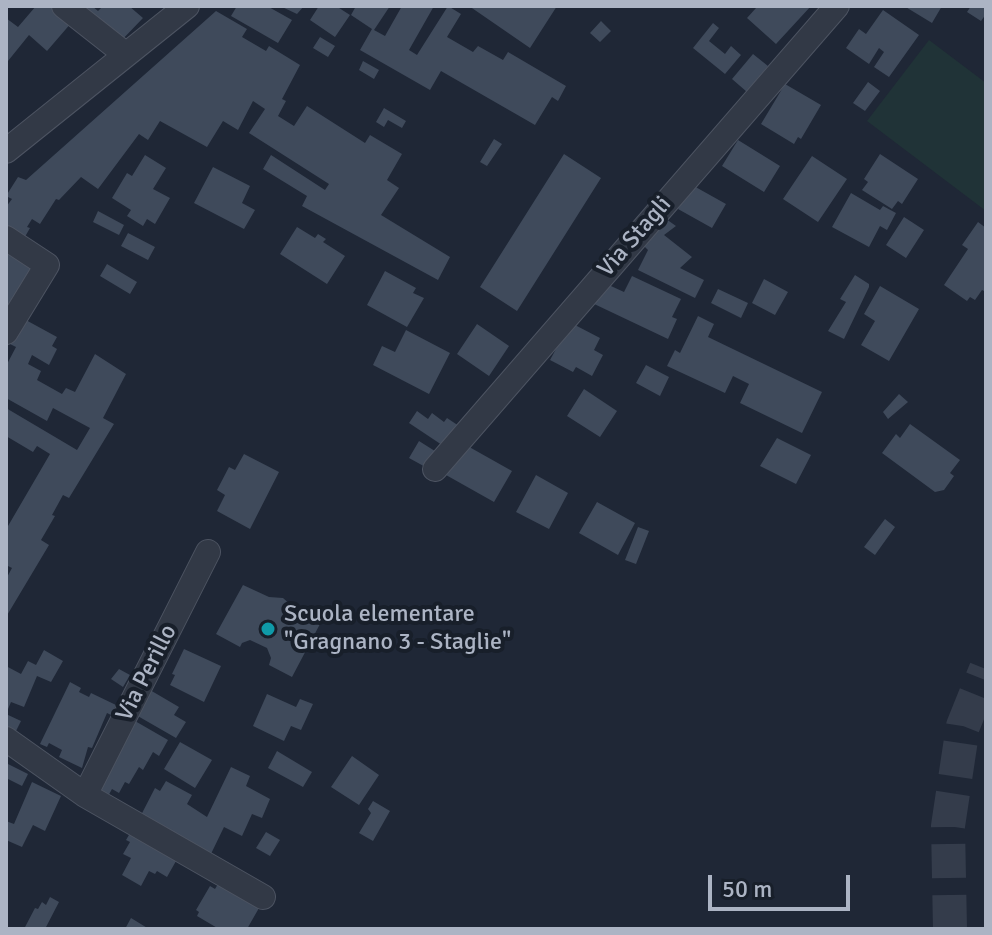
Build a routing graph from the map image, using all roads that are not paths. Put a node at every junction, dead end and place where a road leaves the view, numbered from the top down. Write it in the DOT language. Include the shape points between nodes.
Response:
graph roads {
  1 [pos="64,6"];
  2 [pos="187,6"];
  3 [pos="837,6"];
  4 [pos="125,54"];
  5 [pos="6,151"];
  6 [pos="6,238"];
  7 [pos="6,332"];
  8 [pos="435,469"];
  9 [pos="208,552"];
  10 [pos="6,739"];
  11 [pos="85,795"];
  12 [pos="263,897"];
  1 -- 4 [label="street"];
  2 -- 4 [label="street"];
  3 -- 8 [label="street, Via Stagli"];
  4 -- 5 [label="street"];
  6 -- 7 [label="street" via="47,265"];
  9 -- 11 [label="street, Via Perillo"];
  10 -- 11 [label="street"];
  11 -- 12 [label="street"];
}
